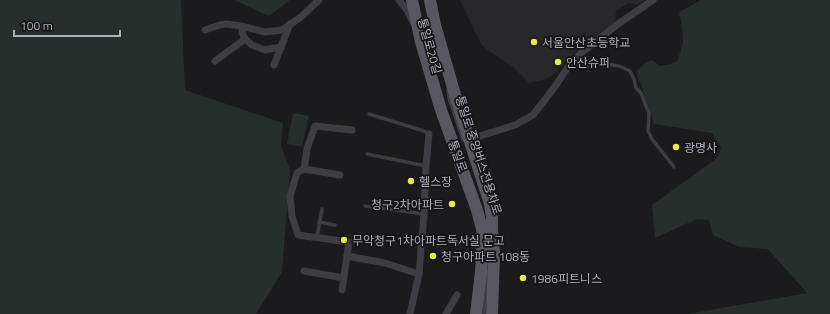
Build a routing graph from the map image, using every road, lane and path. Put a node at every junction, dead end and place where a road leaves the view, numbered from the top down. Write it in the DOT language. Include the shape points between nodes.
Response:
graph roads {
  1 [pos="319,0"];
  2 [pos="399,0"];
  3 [pos="412,0"];
  4 [pos="430,0"];
  5 [pos="653,0"];
  6 [pos="290,24"];
  7 [pos="244,27"];
  8 [pos="205,30"];
  9 [pos="244,39"];
  10 [pos="281,47"];
  11 [pos="574,60"];
  12 [pos="215,61"];
  13 [pos="274,65"];
  14 [pos="437,96"];
  15 [pos="369,114"];
  16 [pos="352,130"];
  17 [pos="429,134"];
  18 [pos="467,141"];
  19 [pos="367,154"];
  20 [pos="426,166"];
  21 [pos="674,167"];
  22 [pos="304,169"];
  23 [pos="340,175"];
  24 [pos="365,206"];
  25 [pos="322,209"];
  26 [pos="424,214"];
  27 [pos="488,216"];
  28 [pos="319,222"];
  29 [pos="335,225"];
  30 [pos="487,233"];
  31 [pos="317,237"];
  32 [pos="347,256"];
  33 [pos="488,269"];
  34 [pos="304,271"];
  35 [pos="419,274"];
  36 [pos="344,278"];
  37 [pos="342,290"];
  38 [pos="457,295"];
  39 [pos="410,314"];
  40 [pos="446,314"];
  41 [pos="476,314"];
  42 [pos="484,314"];
  43 [pos="492,314"];
  1 -- 6 [label="street"];
  2 -- 14 [label="street, 통일로20길" via="416,28 432,97"];
  3 -- 14 [label="main road, 통일로"];
  4 -- 18 [label="main road, 통일로"];
  5 -- 11 [label="street" via="618,24"];
  6 -- 7 [label="street" via="282,30 265,32"];
  6 -- 10 [label="street"];
  7 -- 8 [label="street" via="226,24"];
  7 -- 9 [label="street"];
  9 -- 10 [label="street" via="265,50"];
  9 -- 12 [label="street"];
  10 -- 13 [label="street"];
  11 -- 18 [label="street" via="533,115 515,125"];
  11 -- 21 [label="lane" via="578,67 605,64 630,71 649,113 648,131"];
  14 -- 30 [label="main road, 통일로"];
  15 -- 17 [label="lane"];
  16 -- 22 [label="street" via="315,126 307,149"];
  17 -- 20 [label="street"];
  18 -- 30 [label="main road, 통일로" via="490,204 492,218"];
  19 -- 20 [label="lane"];
  20 -- 26 [label="street"];
  22 -- 23 [label="street"];
  22 -- 31 [label="street" via="298,173 290,196 292,216 298,234"];
  24 -- 26 [label="lane"];
  25 -- 28 [label="lane"];
  26 -- 35 [label="street"];
  27 -- 30 [label="lane, 통일로 중앙버스전용차로"];
  28 -- 29 [label="lane"];
  28 -- 31 [label="lane"];
  30 -- 41 [label="main road, 통일로" via="483,240"];
  30 -- 43 [label="main road, 통일로" via="494,255"];
  31 -- 32 [label="street" via="349,242"];
  32 -- 35 [label="street" via="385,263"];
  32 -- 36 [label="street"];
  33 -- 42 [label="lane"];
  34 -- 36 [label="street"];
  35 -- 39 [label="street"];
  36 -- 37 [label="street"];
  38 -- 40 [label="street"];
}
